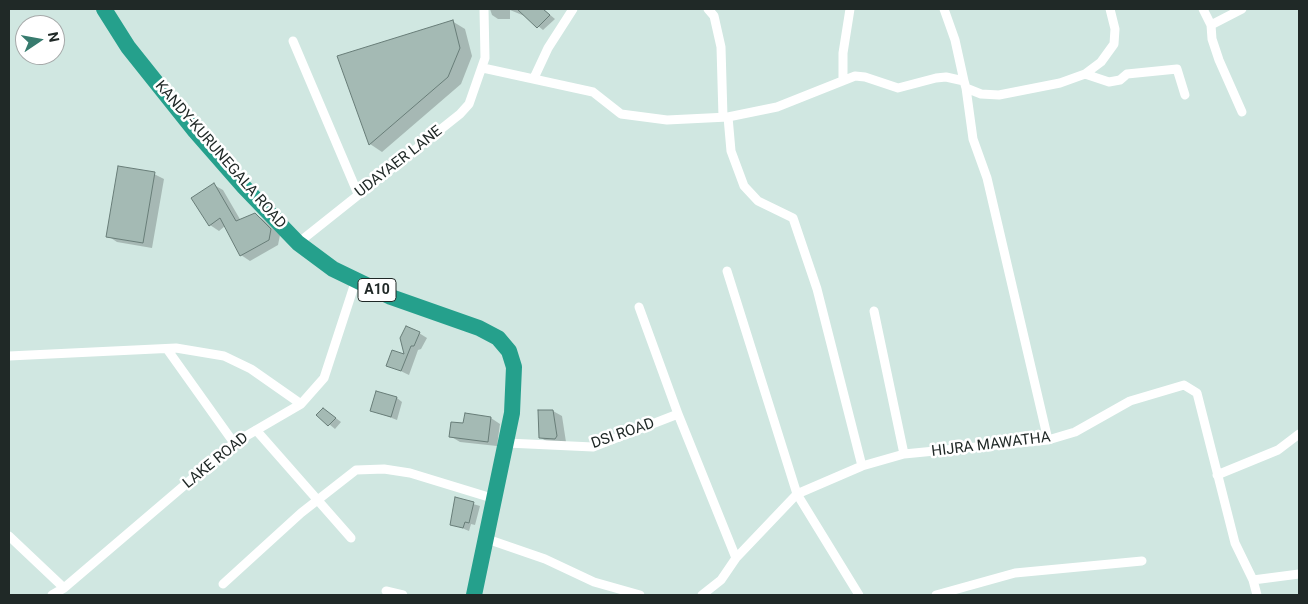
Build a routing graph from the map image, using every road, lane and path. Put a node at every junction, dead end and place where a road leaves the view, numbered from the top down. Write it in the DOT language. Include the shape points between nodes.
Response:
graph roads {
  1 [pos="104,9"];
  2 [pos="484,9"];
  3 [pos="573,9"];
  4 [pos="708,9"];
  5 [pos="850,9"];
  6 [pos="944,9"];
  7 [pos="1110,9"];
  8 [pos="1203,9"];
  9 [pos="1242,9"];
  10 [pos="1211,25"];
  11 [pos="293,42"];
  12 [pos="483,68"];
  13 [pos="1085,74"];
  14 [pos="534,78"];
  15 [pos="843,80"];
  16 [pos="965,84"];
  17 [pos="1185,95"];
  18 [pos="1242,112"];
  19 [pos="726,117"];
  20 [pos="358,194"];
  21 [pos="298,243"];
  22 [pos="727,271"];
  23 [pos="356,280"];
  24 [pos="639,307"];
  25 [pos="874,311"];
  26 [pos="167,349"];
  27 [pos="9,356"];
  28 [pos="300,404"];
  29 [pos="678,414"];
  30 [pos="256,430"];
  31 [pos="1299,434"];
  32 [pos="1048,440"];
  33 [pos="234,443"];
  34 [pos="507,443"];
  35 [pos="904,454"];
  36 [pos="862,466"];
  37 [pos="1217,475"];
  38 [pos="797,494"];
  39 [pos="495,499"];
  40 [pos="316,501"];
  41 [pos="9,536"];
  42 [pos="351,538"];
  43 [pos="487,539"];
  44 [pos="736,558"];
  45 [pos="1142,561"];
  46 [pos="1299,574"];
  47 [pos="1253,580"];
  48 [pos="223,584"];
  49 [pos="64,588"];
  50 [pos="386,591"];
  51 [pos="52,595"];
  52 [pos="403,595"];
  53 [pos="474,595"];
  54 [pos="640,595"];
  55 [pos="702,595"];
  56 [pos="859,595"];
  57 [pos="936,595"];
  58 [pos="1257,595"];
  1 -- 21 [label="highway, KANDY-KURUNEGALA ROAD / A10" via="128,47 195,131"];
  2 -- 12 [label="street, UDAYAER LANE"];
  3 -- 14 [label="street" via="548,48"];
  4 -- 19 [label="street" via="714,16 721,46"];
  5 -- 15 [label="street" via="843,53"];
  6 -- 16 [label="street" via="956,40"];
  7 -- 13 [label="street" via="1115,29 1114,44 1101,62"];
  8 -- 10 [label="street"];
  9 -- 10 [label="street"];
  10 -- 18 [label="street" via="1219,60"];
  11 -- 20 [label="street"];
  12 -- 14 [label="street"];
  12 -- 20 [label="street, UDAYAER LANE" via="469,104 460,114"];
  13 -- 16 [label="street" via="1060,83 999,95 981,94"];
  13 -- 17 [label="street" via="1110,82 1127,74 1177,69"];
  14 -- 19 [label="street" via="593,92 622,114 667,120"];
  15 -- 16 [label="street" via="865,77 898,88 936,78"];
  15 -- 19 [label="street" via="790,103"];
  16 -- 32 [label="street" via="972,139 987,178"];
  19 -- 36 [label="street" via="731,151 744,186 758,201 793,218 816,289"];
  20 -- 21 [label="street, UDAYAER LANE"];
  21 -- 23 [label="highway, KANDY-KURUNEGALA ROAD / A10" via="333,269"];
  22 -- 38 [label="street"];
  23 -- 28 [label="street, LAKE ROAD" via="324,378"];
  23 -- 34 [label="highway, KANDY-KURUNEGALA ROAD / A10" via="391,297 479,328 498,338 509,351 514,367"];
  24 -- 29 [label="street"];
  25 -- 35 [label="street"];
  26 -- 27 [label="street"];
  26 -- 28 [label="street" via="224,356 251,368"];
  26 -- 33 [label="street"];
  28 -- 30 [label="street, LAKE ROAD"];
  29 -- 34 [label="street, DSI ROAD" via="594,447"];
  29 -- 44 [label="street"];
  30 -- 33 [label="street, LAKE ROAD"];
  30 -- 40 [label="street"];
  31 -- 37 [label="street" via="1278,450"];
  32 -- 35 [label="street, HIJRA MAWATHA"];
  32 -- 37 [label="street, HIJRA MAWATHA" via="1075,432 1130,401 1184,386 1197,393"];
  33 -- 49 [label="street, LAKE ROAD"];
  34 -- 39 [label="highway, KANDY-KURUNEGALA ROAD / A10"];
  35 -- 36 [label="street, HIJRA MAWATHA"];
  36 -- 38 [label="street, HIJRA MAWATHA"];
  37 -- 47 [label="street, HIJRA MAWATHA" via="1235,543"];
  38 -- 44 [label="street, HIJRA MAWATHA"];
  38 -- 56 [label="street"];
  39 -- 40 [label="street" via="384,469 356,470"];
  39 -- 43 [label="highway, KANDY-KURUNEGALA ROAD / A10"];
  40 -- 42 [label="street"];
  40 -- 48 [label="street"];
  41 -- 49 [label="street"];
  43 -- 53 [label="highway, KANDY-KURUNEGALA ROAD / A10"];
  43 -- 54 [label="street" via="545,559 594,582"];
  44 -- 55 [label="street, HIJRA MAWATHA" via="720,580"];
  45 -- 57 [label="street" via="1015,573"];
  46 -- 47 [label="street"];
  47 -- 58 [label="street, HIJRA MAWATHA"];
  49 -- 51 [label="street, LAKE ROAD"];
  50 -- 52 [label="street"];
}
